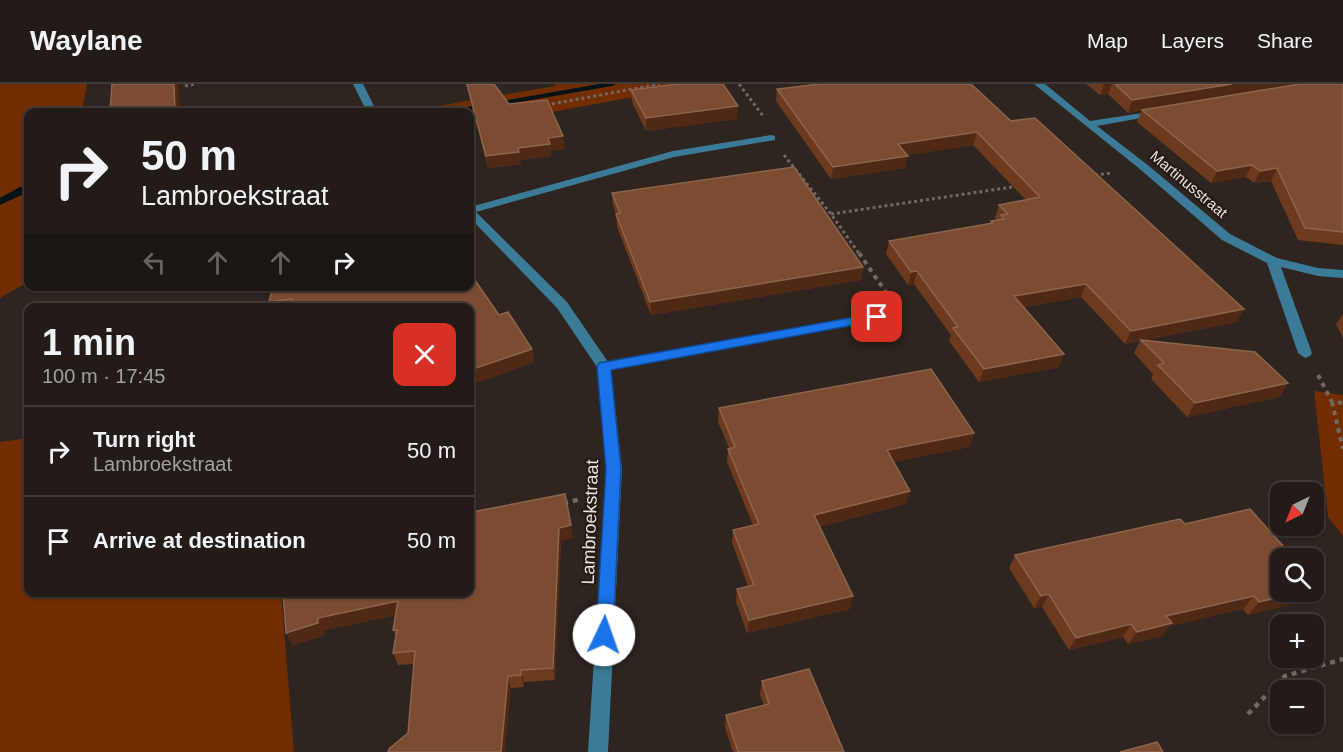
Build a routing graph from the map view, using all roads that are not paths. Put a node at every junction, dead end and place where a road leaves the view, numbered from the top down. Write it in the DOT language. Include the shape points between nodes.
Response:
graph roads {
  1 [pos="358,84"];
  2 [pos="1039,84"];
  3 [pos="370,108"];
  4 [pos="1167,111"];
  5 [pos="1088,124"];
  6 [pos="771,138"];
  7 [pos="474,210"];
  8 [pos="474,215"];
  9 [pos="1273,261"];
  10 [pos="1343,274"];
  11 [pos="877,317"];
  12 [pos="1305,353"];
  13 [pos="604,367"];
  14 [pos="598,752"];
  1 -- 3 [label="street"];
  2 -- 5 [label="street, Martinusstraat"];
  4 -- 5 [label="street"];
  5 -- 9 [label="street, Martinusstraat" via="1226,237"];
  6 -- 7 [label="street, Lambroekstraat" via="673,154"];
  8 -- 13 [label="street, Lambroekstraat" via="562,305"];
  9 -- 10 [label="street, Martinusstraat"];
  9 -- 12 [label="street"];
  11 -- 13 [label="street"];
  13 -- 14 [label="street, Lambroekstraat" via="614,469"];
}
